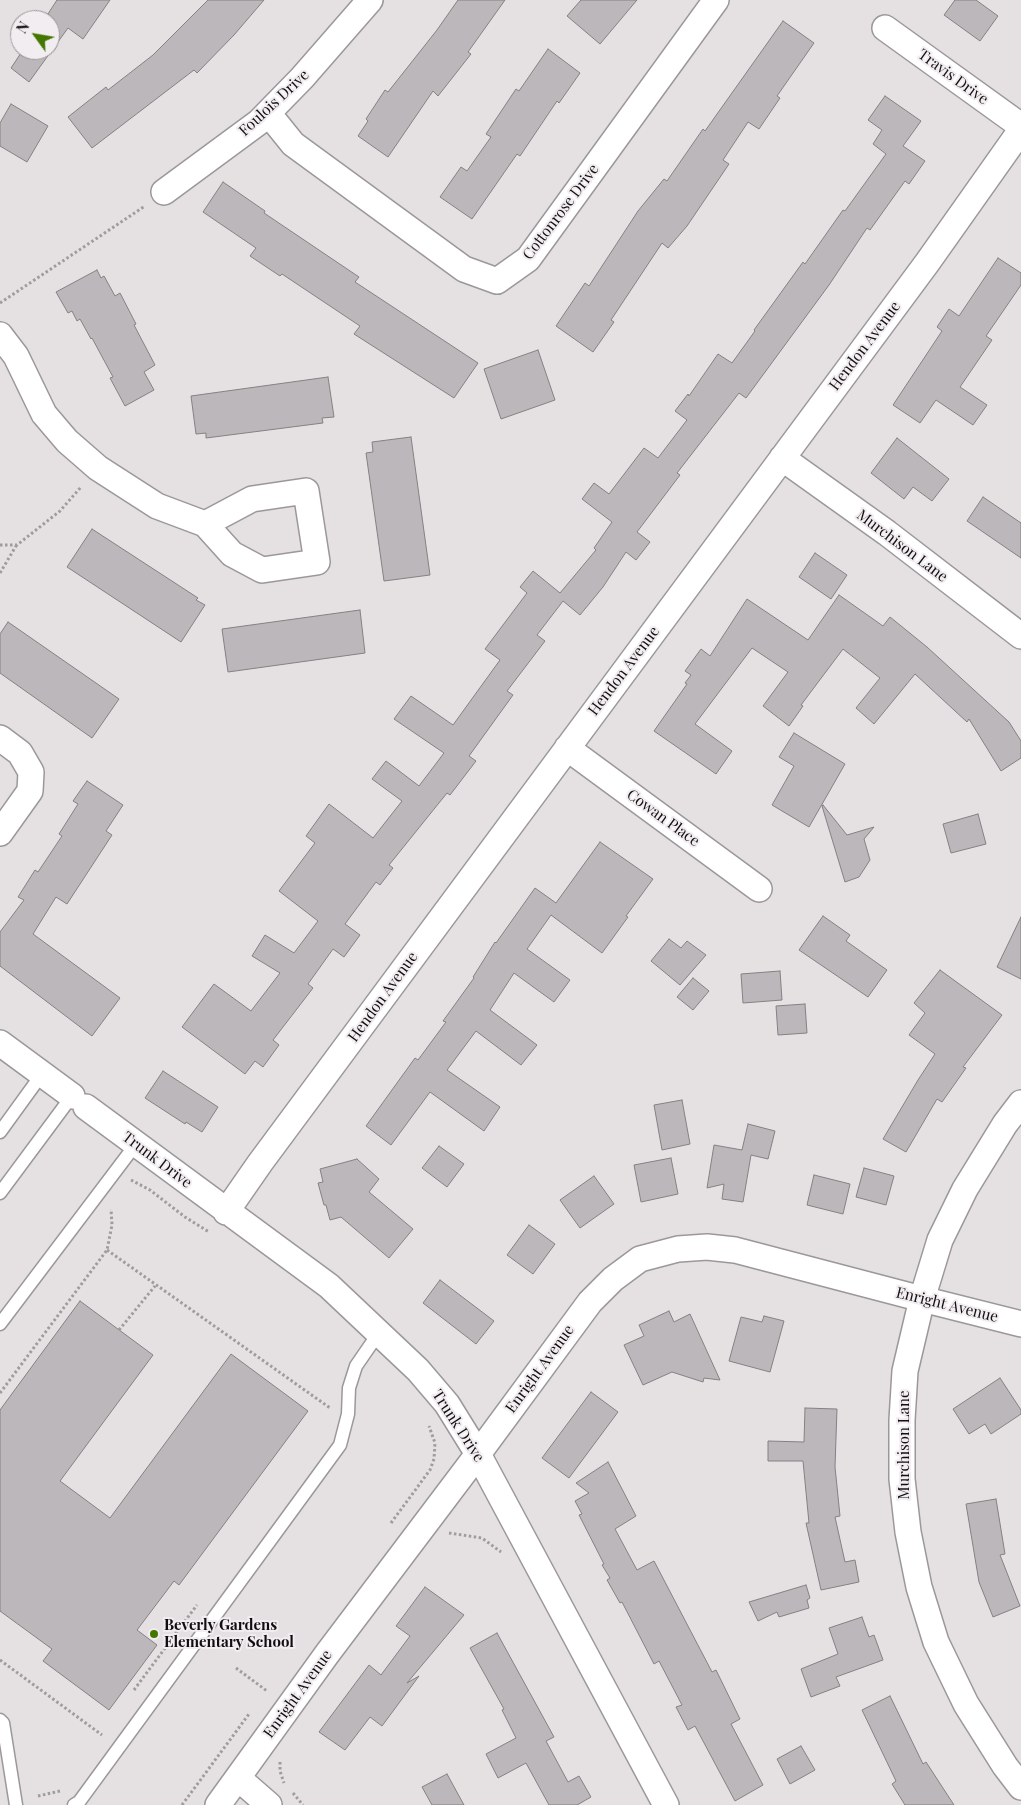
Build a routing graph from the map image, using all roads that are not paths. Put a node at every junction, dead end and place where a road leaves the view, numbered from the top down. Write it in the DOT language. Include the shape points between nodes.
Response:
graph roads {
  1 [pos="370,0"];
  2 [pos="716,0"];
  3 [pos="884,28"];
  4 [pos="268,113"];
  5 [pos="1021,126"];
  6 [pos="1021,130"];
  7 [pos="164,192"];
  8 [pos="0,335"];
  9 [pos="782,458"];
  10 [pos="205,524"];
  11 [pos="1021,636"];
  12 [pos="0,738"];
  13 [pos="567,748"];
  14 [pos="0,833"];
  15 [pos="759,889"];
  16 [pos="0,1043"];
  17 [pos="42,1074"];
  18 [pos="79,1102"];
  19 [pos="1021,1103"];
  20 [pos="0,1132"];
  21 [pos="136,1144"];
  22 [pos="0,1193"];
  23 [pos="226,1212"];
  24 [pos="922,1300"];
  25 [pos="0,1324"];
  26 [pos="1021,1324"];
  27 [pos="378,1334"];
  28 [pos="478,1454"];
  29 [pos="0,1720"];
  30 [pos="238,1778"];
  31 [pos="1021,1787"];
  32 [pos="16,1805"];
  33 [pos="74,1805"];
  34 [pos="218,1805"];
  35 [pos="269,1805"];
  36 [pos="666,1805"];
  1 -- 4 [label="street, Foulois Drive"];
  2 -- 4 [label="street, Cottonrose Drive" via="528,260 497,281 464,269 293,144"];
  3 -- 5 [label="street, Travis Drive"];
  4 -- 7 [label="street, Foulois Drive"];
  6 -- 9 [label="street, Hendon Avenue"];
  8 -- 10 [label="street" via="16,356 44,414 68,441 98,468 156,506"];
  9 -- 11 [label="street, Murchison Lane"];
  9 -- 13 [label="street, Hendon Avenue"];
  12 -- 14 [label="street" via="20,753 31,772 30,791"];
  13 -- 15 [label="street, Cowan Place"];
  13 -- 23 [label="street, Hendon Avenue"];
  16 -- 17 [label="street, Trunk Drive"];
  17 -- 18 [label="street, Trunk Drive"];
  17 -- 20 [label="lane"];
  18 -- 21 [label="street, Trunk Drive"];
  18 -- 22 [label="lane"];
  19 -- 24 [label="street, Murchison Lane" via="965,1188 940,1240"];
  21 -- 23 [label="street, Trunk Drive"];
  21 -- 25 [label="lane"];
  23 -- 27 [label="street, Trunk Drive" via="329,1286"];
  24 -- 26 [label="street, Enright Avenue"];
  24 -- 28 [label="street, Enright Avenue" via="735,1250 707,1247 678,1249 640,1259 590,1302"];
  24 -- 31 [label="street, Murchison Lane" via="905,1371 902,1420 902,1479 919,1587 936,1642 966,1704"];
  27 -- 28 [label="street, Trunk Drive" via="418,1370 447,1404"];
  27 -- 33 [label="lane" via="356,1366 340,1445"];
  28 -- 30 [label="street, Enright Avenue"];
  28 -- 36 [label="street, Trunk Drive"];
  29 -- 32 [label="lane"];
  30 -- 34 [label="street, Enright Avenue"];
  30 -- 35 [label="street"];
}
